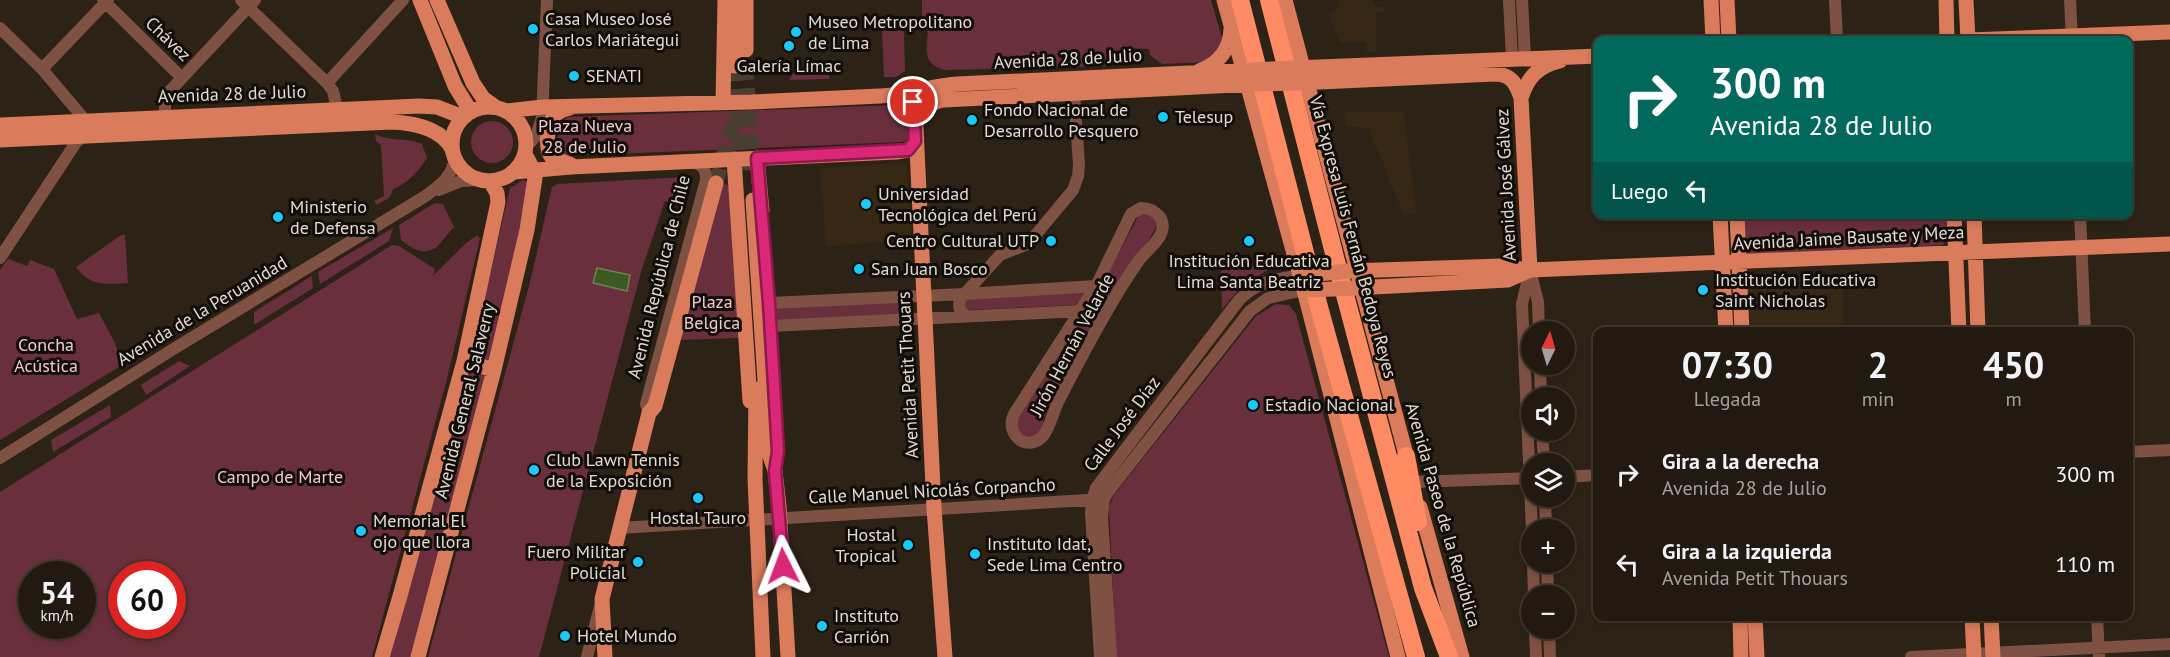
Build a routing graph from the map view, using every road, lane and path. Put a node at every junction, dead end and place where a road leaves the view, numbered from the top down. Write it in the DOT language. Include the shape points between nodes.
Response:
graph roads {
  1 [pos="403,0"];
  2 [pos="420,0"];
  3 [pos="437,0"];
  4 [pos="548,0"];
  5 [pos="725,0"];
  6 [pos="735,0"];
  7 [pos="746,0"];
  8 [pos="1224,0"];
  9 [pos="1240,0"];
  10 [pos="1269,0"];
  11 [pos="1285,0"];
  12 [pos="1509,0"];
  13 [pos="1522,0"];
  14 [pos="1711,0"];
  15 [pos="1727,0"];
  16 [pos="1835,0"];
  17 [pos="1946,0"];
  18 [pos="1966,0"];
  19 [pos="2070,0"];
  20 [pos="106,1"];
  21 [pos="248,2"];
  22 [pos="1231,26"];
  23 [pos="0,28"];
  24 [pos="2170,32"];
  25 [pos="1713,36"];
  26 [pos="1729,36"];
  27 [pos="1837,36"];
  28 [pos="1947,36"];
  29 [pos="1969,36"];
  30 [pos="2072,36"];
  31 [pos="2105,36"];
  32 [pos="1593,56"];
  33 [pos="1575,57"];
  34 [pos="1519,58"];
  35 [pos="42,69"];
  36 [pos="1191,73"];
  37 [pos="1494,74"];
  38 [pos="1300,75"];
  39 [pos="1249,77"];
  40 [pos="182,78"];
  41 [pos="327,83"];
  42 [pos="908,93"];
  43 [pos="1074,93"];
  44 [pos="1521,98"];
  45 [pos="723,103"];
  46 [pos="575,106"];
  47 [pos="543,107"];
  48 [pos="337,109"];
  49 [pos="501,109"];
  50 [pos="467,114"];
  51 [pos="165,117"];
  52 [pos="0,125"];
  53 [pos="87,128"];
  54 [pos="915,134"];
  55 [pos="0,140"];
  56 [pos="526,151"];
  57 [pos="454,154"];
  58 [pos="757,158"];
  59 [pos="734,159"];
  60 [pos="688,161"];
  61 [pos="588,166"];
  62 [pos="533,169"];
  63 [pos="514,172"];
  64 [pos="486,180"];
  65 [pos="716,183"];
  66 [pos="424,197"];
  67 [pos="749,201"];
  68 [pos="1721,219"];
  69 [pos="1736,219"];
  70 [pos="1954,219"];
  71 [pos="1974,219"];
  72 [pos="2080,219"];
  73 [pos="2170,244"];
  74 [pos="2081,248"];
  75 [pos="1956,252"];
  76 [pos="1975,252"];
  77 [pos="0,258"];
  78 [pos="1731,263"];
  79 [pos="1530,270"];
  80 [pos="1352,271"];
  81 [pos="1305,283"];
  82 [pos="1096,286"];
  83 [pos="1357,288"];
  84 [pos="965,294"];
  85 [pos="923,295"];
  86 [pos="897,297"];
  87 [pos="769,303"];
  88 [pos="1081,310"];
  89 [pos="966,316"];
  90 [pos="925,318"];
  91 [pos="898,320"];
  92 [pos="1539,321"];
  93 [pos="770,326"];
  94 [pos="1726,327"];
  95 [pos="1741,327"];
  96 [pos="1959,327"];
  97 [pos="1978,327"];
  98 [pos="2085,327"];
  99 [pos="1317,340"];
  100 [pos="464,362"];
  101 [pos="494,370"];
  102 [pos="650,413"];
  103 [pos="2170,450"];
  104 [pos="2133,452"];
  105 [pos="1530,453"];
  106 [pos="1406,456"];
  107 [pos="0,458"];
  108 [pos="775,471"];
  109 [pos="1593,475"];
  110 [pos="1575,476"];
  111 [pos="1521,478"];
  112 [pos="1413,482"];
  113 [pos="1098,500"];
  114 [pos="934,508"];
  115 [pos="780,518"];
  116 [pos="756,519"];
  117 [pos="619,528"];
  118 [pos="602,599"];
  119 [pos="1406,617"];
  120 [pos="1740,621"];
  121 [pos="1755,621"];
  122 [pos="1972,621"];
  123 [pos="1991,621"];
  124 [pos="2097,621"];
  125 [pos="1535,639"];
  126 [pos="1549,639"];
  127 [pos="2170,644"];
  128 [pos="2098,653"];
  129 [pos="1974,656"];
  130 [pos="1993,656"];
  131 [pos="382,657"];
  132 [pos="418,657"];
  133 [pos="587,657"];
  134 [pos="605,657"];
  135 [pos="763,657"];
  136 [pos="788,657"];
  137 [pos="945,657"];
  138 [pos="1100,657"];
  139 [pos="1111,657"];
  140 [pos="1398,657"];
  141 [pos="1416,657"];
  142 [pos="1449,657"];
  143 [pos="1462,657"];
  144 [pos="1536,657"];
  145 [pos="1550,657"];
  146 [pos="1741,657"];
  147 [pos="1757,657"];
  148 [pos="1911,657"];
  1 -- 41 [label="street"];
  2 -- 50 [label="main road"];
  3 -- 49 [label="main road" via="473,83 483,98"];
  4 -- 47 [label="street"];
  5 -- 45 [label="main road"];
  6 -- 7 [label="main road" via="740,66"];
  8 -- 22 [label="main road"];
  9 -- 119 [label="highway" via="1319,307"];
  10 -- 142 [label="highway, Vía Expresa Luis Fernán Bedoya Reyes" via="1423,588"];
  11 -- 38 [label="main road, Avenida Paseo de la República"];
  12 -- 34 [label="street"];
  13 -- 34 [label="street"];
  14 -- 25 [label="main road"];
  15 -- 26 [label="main road"];
  16 -- 27 [label="street"];
  17 -- 28 [label="main road"];
  18 -- 29 [label="main road"];
  19 -- 30 [label="street"];
  20 -- 35 [label="street"];
  20 -- 40 [label="street, Chávez"];
  21 -- 40 [label="street"];
  21 -- 41 [label="street"];
  22 -- 36 [label="main road" via="1222,56"];
  22 -- 39 [label="main road"];
  23 -- 35 [label="street"];
  24 -- 31 [label="main road"];
  32 -- 33 [label="main road, Avenida 28 de Julio"];
  33 -- 34 [label="main road, Avenida 28 de Julio"];
  33 -- 44 [label="main road" via="1552,62 1535,72"];
  34 -- 37 [label="main road, Avenida 28 de Julio" via="1521,67"];
  34 -- 38 [label="main road, Avenida 28 de Julio"];
  35 -- 53 [label="street"];
  36 -- 39 [label="main road, Avenida 28 de Julio"];
  36 -- 42 [label="main road, Avenida 28 de Julio" via="957,84"];
  37 -- 38 [label="main road, Avenida 28 de Julio"];
  37 -- 44 [label="main road" via="1511,79"];
  38 -- 39 [label="main road, Avenida 28 de Julio, bridge"];
  38 -- 80 [label="main road, Avenida Paseo de la República"];
  39 -- 43 [label="main road, Avenida 28 de Julio"];
  39 -- 81 [label="main road"];
  40 -- 51 [label="street" via="166,97"];
  41 -- 48 [label="street"];
  42 -- 45 [label="main road, Avenida 28 de Julio"];
  42 -- 54 [label="main road, Avenida Petit Thouars" via="913,102"];
  43 -- 54 [label="main road, Avenida 28 de Julio" via="938,101 923,109"];
  43 -- 84 [label="street" via="1079,165 1073,190 1028,244 1000,255"];
  44 -- 79 [label="main road, Avenida José Gálvez"];
  45 -- 46 [label="main road, Avenida 28 de Julio"];
  46 -- 47 [label="main road, Avenida 28 de Julio"];
  46 -- 61 [label="main road" via="552,118 548,150 558,161"];
  47 -- 49 [label="main road, Avenida 28 de Julio"];
  47 -- 56 [label="street" via="539,130"];
  48 -- 50 [label="main road, Avenida 28 de Julio" via="426,106"];
  48 -- 51 [label="main road, Avenida 28 de Julio"];
  49 -- 50 [label="main road" via="479,108"];
  49 -- 56 [label="main road" via="519,122"];
  50 -- 57 [label="main road" via="454,132"];
  51 -- 53 [label="main road, Avenida 28 de Julio"];
  52 -- 53 [label="main road, Avenida 28 de Julio"];
  53 -- 55 [label="main road, Avenida 28 de Julio"];
  53 -- 57 [label="main road, Avenida 28 de Julio" via="392,122 429,129 443,138"];
  53 -- 77 [label="street"];
  54 -- 58 [label="main road" via="910,149 901,151"];
  54 -- 85 [label="main road, Avenida Petit Thouars"];
  56 -- 62 [label="main road, Avenida General Salaverry"];
  56 -- 63 [label="main road"];
  57 -- 64 [label="main road" via="465,172"];
  57 -- 66 [label="street, Avenida de la Peruanidad" via="449,177"];
  58 -- 59 [label="main road"];
  58 -- 67 [label="main road"];
  59 -- 60 [label="main road"];
  59 -- 67 [label="main road"];
  60 -- 61 [label="main road"];
  60 -- 102 [label="street, Avenida República de Chile" via="704,168 706,180 646,404"];
  61 -- 62 [label="main road"];
  62 -- 63 [label="main road"];
  62 -- 101 [label="main road, Avenida General Salaverry" via="535,186 528,230"];
  63 -- 64 [label="main road"];
  64 -- 66 [label="street, Avenida de la Peruanidad" via="461,181"];
  64 -- 100 [label="main road, Avenida General Salaverry" via="497,193 498,202"];
  65 -- 102 [label="main road, Avenida República de Chile"];
  66 -- 107 [label="street, Avenida de la Peruanidad"];
  67 -- 87 [label="main road"];
  67 -- 108 [label="main road" via="770,456"];
  67 -- 116 [label="main road"];
  68 -- 78 [label="main road"];
  69 -- 78 [label="main road"];
  70 -- 75 [label="main road"];
  71 -- 76 [label="main road"];
  72 -- 74 [label="street"];
  73 -- 74 [label="main road, Avenida Jaime Bausate y Meza"];
  74 -- 76 [label="main road, Avenida Jaime Bausate y Meza"];
  74 -- 98 [label="street"];
  75 -- 76 [label="main road, Avenida Jaime Bausate y Meza"];
  75 -- 78 [label="main road, Avenida Jaime Bausate y Meza"];
  75 -- 96 [label="main road"];
  76 -- 97 [label="main road"];
  78 -- 79 [label="main road, Avenida Jaime Bausate y Meza"];
  78 -- 94 [label="main road"];
  78 -- 95 [label="main road"];
  79 -- 80 [label="main road, Avenida Jaime Bausate y Meza" via="1502,266"];
  79 -- 83 [label="main road, Avenida Jaime Bausate y Meza" via="1508,280"];
  79 -- 92 [label="street, Avenida José Gálvez"];
  79 -- 105 [label="street, Avenida José Gálvez" via="1522,304"];
  80 -- 81 [label="main road, Avenida Jaime Bausate y Meza, bridge"];
  80 -- 83 [label="main road, Avenida Paseo de la República"];
  81 -- 83 [label="main road, Avenida Jaime Bausate y Meza, bridge"];
  81 -- 99 [label="main road"];
  81 -- 113 [label="street, Calle José Díaz" via="1263,301 1250,311"];
  82 -- 84 [label="street, Jirón Hernán Velarde"];
  82 -- 88 [label="street, Jirón Hernán Velarde"];
  82 -- 88 [label="street, Jirón Hernán Velarde" via="1131,214 1148,208 1158,214 1163,225 1159,237 1121,288 1057,404 1046,433 1036,441 1020,440 1011,425 1014,414"];
  83 -- 106 [label="main road, Avenida Paseo de la República"];
  84 -- 85 [label="street, Jirón Hernán Velarde"];
  84 -- 89 [label="street" via="959,306"];
  85 -- 86 [label="street, Jirón Hernán Velarde"];
  85 -- 90 [label="main road, Avenida Petit Thouars"];
  86 -- 87 [label="street, Jirón Hernán Velarde"];
  86 -- 91 [label="street" via="904,308"];
  87 -- 93 [label="main road"];
  88 -- 89 [label="street, Jirón Hernán Velarde"];
  89 -- 90 [label="street, Jirón Hernán Velarde"];
  90 -- 91 [label="street, Jirón Hernán Velarde"];
  90 -- 114 [label="main road, Avenida Petit Thouars"];
  91 -- 93 [label="street, Jirón Hernán Velarde"];
  93 -- 108 [label="main road" via="778,451"];
  99 -- 119 [label="highway" via="1340,398 1394,602"];
  99 -- 140 [label="main road"];
  100 -- 101 [label="main road"];
  100 -- 131 [label="main road, Avenida General Salaverry"];
  101 -- 132 [label="main road, Avenida General Salaverry"];
  102 -- 117 [label="main road, Avenida República de Chile"];
  103 -- 104 [label="street"];
  106 -- 112 [label="main road, Avenida Paseo de la República"];
  106 -- 142 [label="highway" via="1415,512 1450,639"];
  108 -- 115 [label="main road"];
  109 -- 110 [label="street"];
  111 -- 112 [label="street"];
  112 -- 143 [label="main road, Avenida Paseo de la República"];
  113 -- 114 [label="street, Calle Manuel Nicolás Corpancho"];
  113 -- 138 [label="street, Calle José Díaz"];
  113 -- 139 [label="street, Calle José Díaz"];
  114 -- 115 [label="street, Calle Manuel Nicolás Corpancho"];
  114 -- 137 [label="main road, Avenida Petit Thouars"];
  115 -- 116 [label="street, Calle Manuel Nicolás Corpancho"];
  115 -- 136 [label="main road"];
  116 -- 117 [label="street, Calle Manuel Nicolás Corpancho"];
  116 -- 135 [label="main road"];
  117 -- 118 [label="main road, Avenida República de Chile"];
  118 -- 133 [label="street, Avenida República de Chile"];
  118 -- 134 [label="main road"];
  119 -- 141 [label="highway"];
  120 -- 146 [label="main road"];
  121 -- 147 [label="main road"];
  122 -- 129 [label="main road"];
  123 -- 130 [label="main road"];
  124 -- 128 [label="street"];
  125 -- 144 [label="street"];
  126 -- 145 [label="street"];
  127 -- 128 [label="street"];
  128 -- 130 [label="street"];
  129 -- 130 [label="street"];
  129 -- 148 [label="street"];
}
